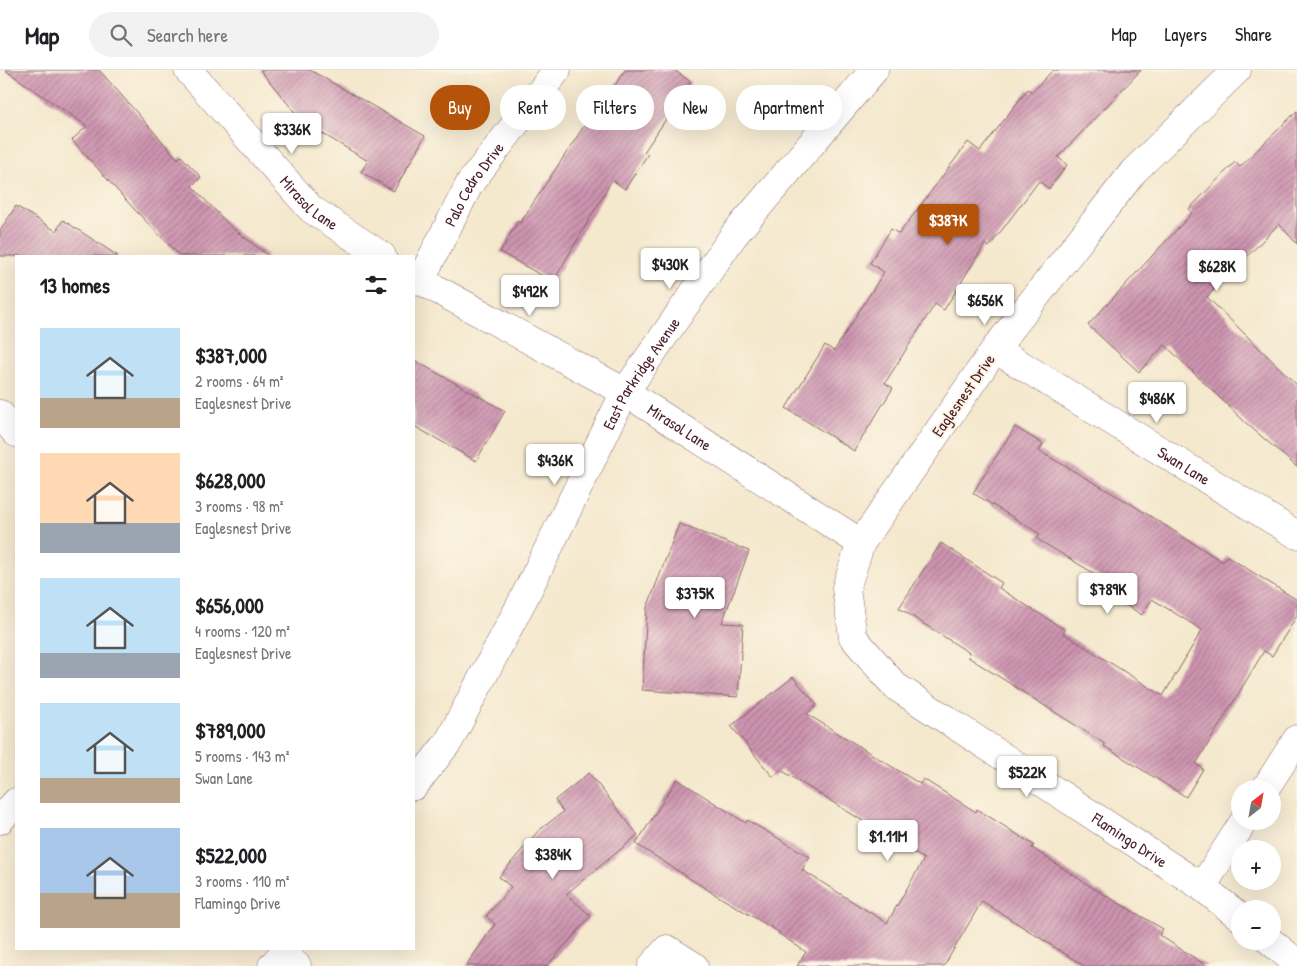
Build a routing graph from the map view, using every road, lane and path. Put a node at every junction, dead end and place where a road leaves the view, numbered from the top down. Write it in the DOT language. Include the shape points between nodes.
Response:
graph roads {
  1 [pos="188,70"];
  2 [pos="557,70"];
  3 [pos="874,70"];
  4 [pos="1237,70"];
  5 [pos="380,255"];
  6 [pos="417,279"];
  7 [pos="995,349"];
  8 [pos="625,392"];
  9 [pos="0,414"];
  10 [pos="15,432"];
  11 [pos="1297,535"];
  12 [pos="861,543"];
  13 [pos="853,636"];
  14 [pos="1297,739"];
  15 [pos="1271,780"];
  16 [pos="415,785"];
  17 [pos="15,803"];
  18 [pos="0,820"];
  19 [pos="1238,830"];
  20 [pos="1202,887"];
  21 [pos="1231,911"];
  22 [pos="1281,950"];
  23 [pos="660,958"];
  24 [pos="1297,963"];
  25 [pos="694,966"];
  1 -- 5 [label="street, Mirasol Lane" via="311,209"];
  2 -- 6 [label="street, Palo Cedro Drive" via="470,183"];
  3 -- 8 [label="street, East Parkridge Avenue" via="734,235"];
  4 -- 7 [label="street, Eaglesnest Drive" via="1134,171"];
  6 -- 8 [label="street, Mirasol Lane"];
  7 -- 11 [label="street, Swan Lane"];
  7 -- 12 [label="street, Eaglesnest Drive"];
  8 -- 12 [label="street, Mirasol Lane"];
  8 -- 16 [label="street, East Parkridge Avenue" via="524,598 449,741"];
  9 -- 10 [label="street"];
  12 -- 13 [label="street, Eaglesnest Drive" via="846,588"];
  13 -- 20 [label="street, Flamingo Drive" via="895,686"];
  14 -- 15 [label="street"];
  17 -- 18 [label="street"];
  19 -- 20 [label="street"];
  20 -- 21 [label="street, Flamingo Drive"];
  22 -- 24 [label="street"];
  23 -- 25 [label="street"];
}
